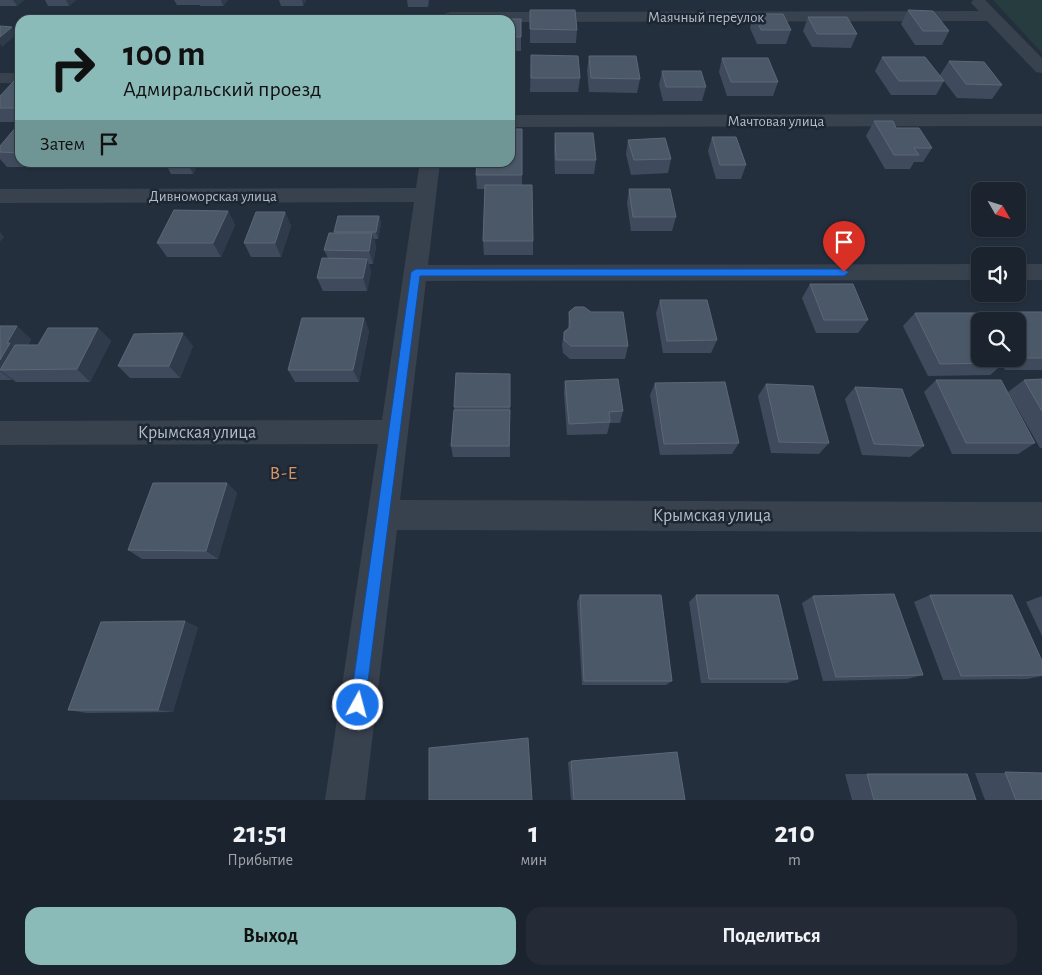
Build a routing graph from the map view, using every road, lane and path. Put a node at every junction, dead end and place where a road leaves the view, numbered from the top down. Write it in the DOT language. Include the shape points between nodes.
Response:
graph roads {
  1 [pos="452,0"];
  2 [pos="976,0"];
  3 [pos="450,15"];
  4 [pos="992,16"];
  5 [pos="515,19"];
  6 [pos="1042,68"];
  7 [pos="0,78"];
  8 [pos="15,78"];
  9 [pos="1042,120"];
  10 [pos="515,121"];
  11 [pos="429,167"];
  12 [pos="426,195"];
  13 [pos="0,196"];
  14 [pos="416,272"];
  15 [pos="971,272"];
  16 [pos="1026,272"];
  17 [pos="1042,272"];
  18 [pos="394,432"];
  19 [pos="0,433"];
  20 [pos="383,515"];
  21 [pos="1042,517"];
  22 [pos="345,800"];
  1 -- 3 [label="street"];
  2 -- 4 [label="street"];
  4 -- 5 [label="street, Маячный переулок"];
  4 -- 6 [label="street"];
  7 -- 8 [label="street"];
  9 -- 10 [label="street, Мачтовая улица"];
  11 -- 12 [label="street"];
  12 -- 13 [label="street, Дивноморская улица"];
  12 -- 14 [label="street"];
  14 -- 15 [label="street"];
  14 -- 18 [label="street"];
  16 -- 17 [label="street"];
  18 -- 19 [label="street, Крымская улица"];
  18 -- 20 [label="street"];
  20 -- 21 [label="street, Крымская улица"];
  20 -- 22 [label="street"];
}
